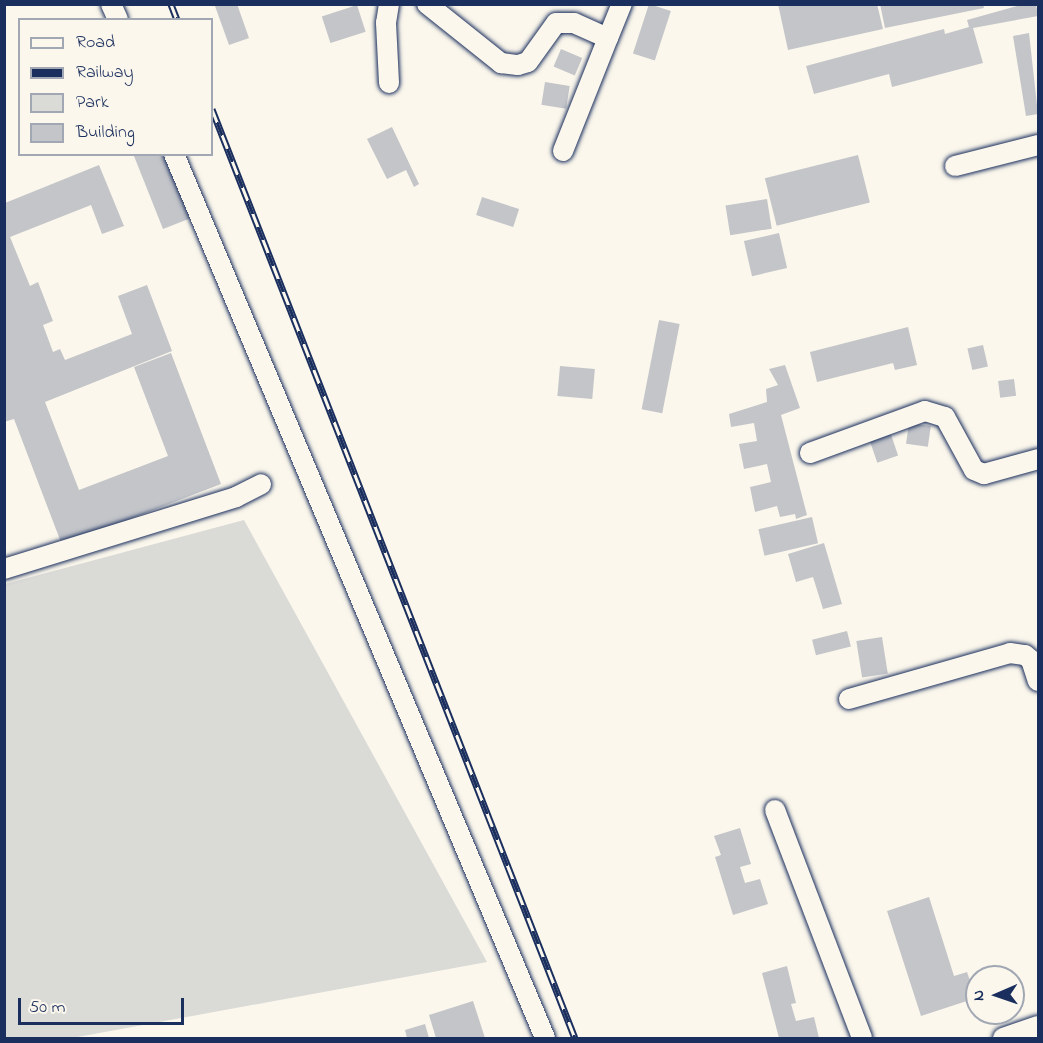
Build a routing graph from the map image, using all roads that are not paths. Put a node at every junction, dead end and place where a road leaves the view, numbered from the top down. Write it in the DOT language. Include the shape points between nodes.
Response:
graph roads {
  1 [pos="111,4"];
  2 [pos="389,4"];
  3 [pos="427,4"];
  4 [pos="622,4"];
  5 [pos="117,18"];
  6 [pos="608,38"];
  7 [pos="390,83"];
  8 [pos="1038,145"];
  9 [pos="563,151"];
  10 [pos="175,156"];
  11 [pos="955,166"];
  12 [pos="810,453"];
  13 [pos="1038,459"];
  14 [pos="261,484"];
  15 [pos="4,569"];
  16 [pos="1038,681"];
  17 [pos="849,699"];
  18 [pos="775,810"];
  19 [pos="1038,1026"];
  20 [pos="545,1038"];
  21 [pos="862,1038"];
  22 [pos="1003,1038"];
  1 -- 5 [label="street"];
  2 -- 7 [label="street" via="386,23"];
  3 -- 6 [label="street" via="501,63 528,62 556,23 574,23"];
  4 -- 6 [label="street"];
  6 -- 9 [label="street"];
  8 -- 11 [label="street"];
  10 -- 20 [label="street"];
  12 -- 13 [label="street" via="925,411 945,417 974,470 984,474"];
  14 -- 15 [label="street" via="236,497"];
  16 -- 17 [label="street" via="1031,660 1010,653"];
  18 -- 21 [label="street"];
  19 -- 22 [label="street"];
}
